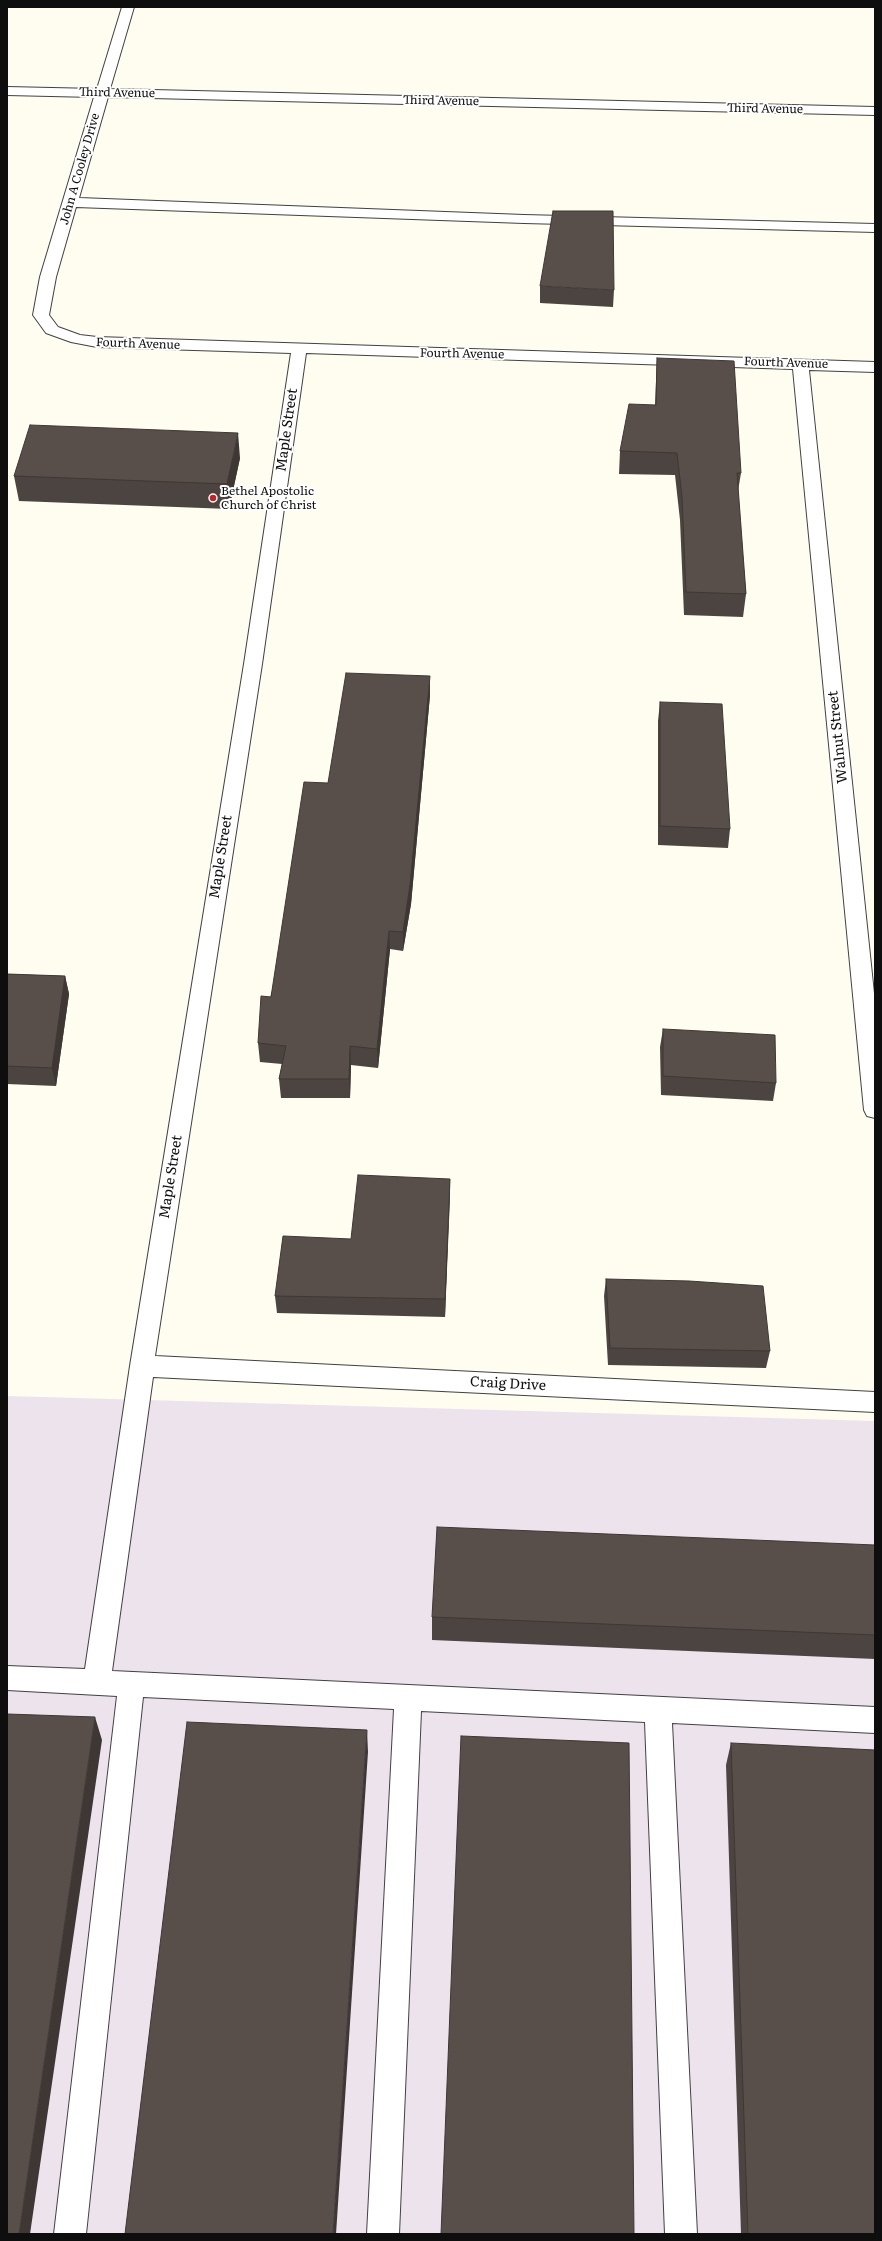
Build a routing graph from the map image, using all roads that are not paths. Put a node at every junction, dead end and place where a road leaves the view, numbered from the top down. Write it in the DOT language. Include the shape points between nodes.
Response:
graph roads {
  1 [pos="128,7"];
  2 [pos="7,91"];
  3 [pos="102,92"];
  4 [pos="875,112"];
  5 [pos="70,202"];
  6 [pos="875,228"];
  7 [pos="52,330"];
  8 [pos="299,349"];
  9 [pos="800,364"];
  10 [pos="875,367"];
  11 [pos="875,1110"];
  12 [pos="142,1366"];
  13 [pos="875,1402"];
  14 [pos="7,1678"];
  15 [pos="97,1681"];
  16 [pos="131,1686"];
  17 [pos="408,1698"];
  18 [pos="658,1710"];
  19 [pos="875,1720"];
  20 [pos="70,2234"];
  21 [pos="383,2234"];
  22 [pos="681,2234"];
  1 -- 3 [label="street, John A Cooley Drive"];
  2 -- 3 [label="street, Third Avenue"];
  3 -- 4 [label="street, Third Avenue"];
  3 -- 5 [label="street, John A Cooley Drive"];
  5 -- 6 [label="street" via="524,219"];
  5 -- 7 [label="street, John A Cooley Drive" via="48,277 41,315"];
  7 -- 8 [label="street, Fourth Avenue" via="77,339 97,342"];
  8 -- 9 [label="street, Fourth Avenue"];
  8 -- 12 [label="street, Maple Street"];
  9 -- 10 [label="street, Fourth Avenue"];
  9 -- 11 [label="street, Walnut Street"];
  12 -- 13 [label="street, Craig Drive"];
  12 -- 15 [label="street, Maple Street"];
  14 -- 15 [label="street"];
  15 -- 16 [label="street"];
  16 -- 17 [label="street"];
  16 -- 20 [label="street"];
  17 -- 18 [label="street"];
  17 -- 21 [label="street"];
  18 -- 19 [label="street"];
  18 -- 22 [label="street"];
}
